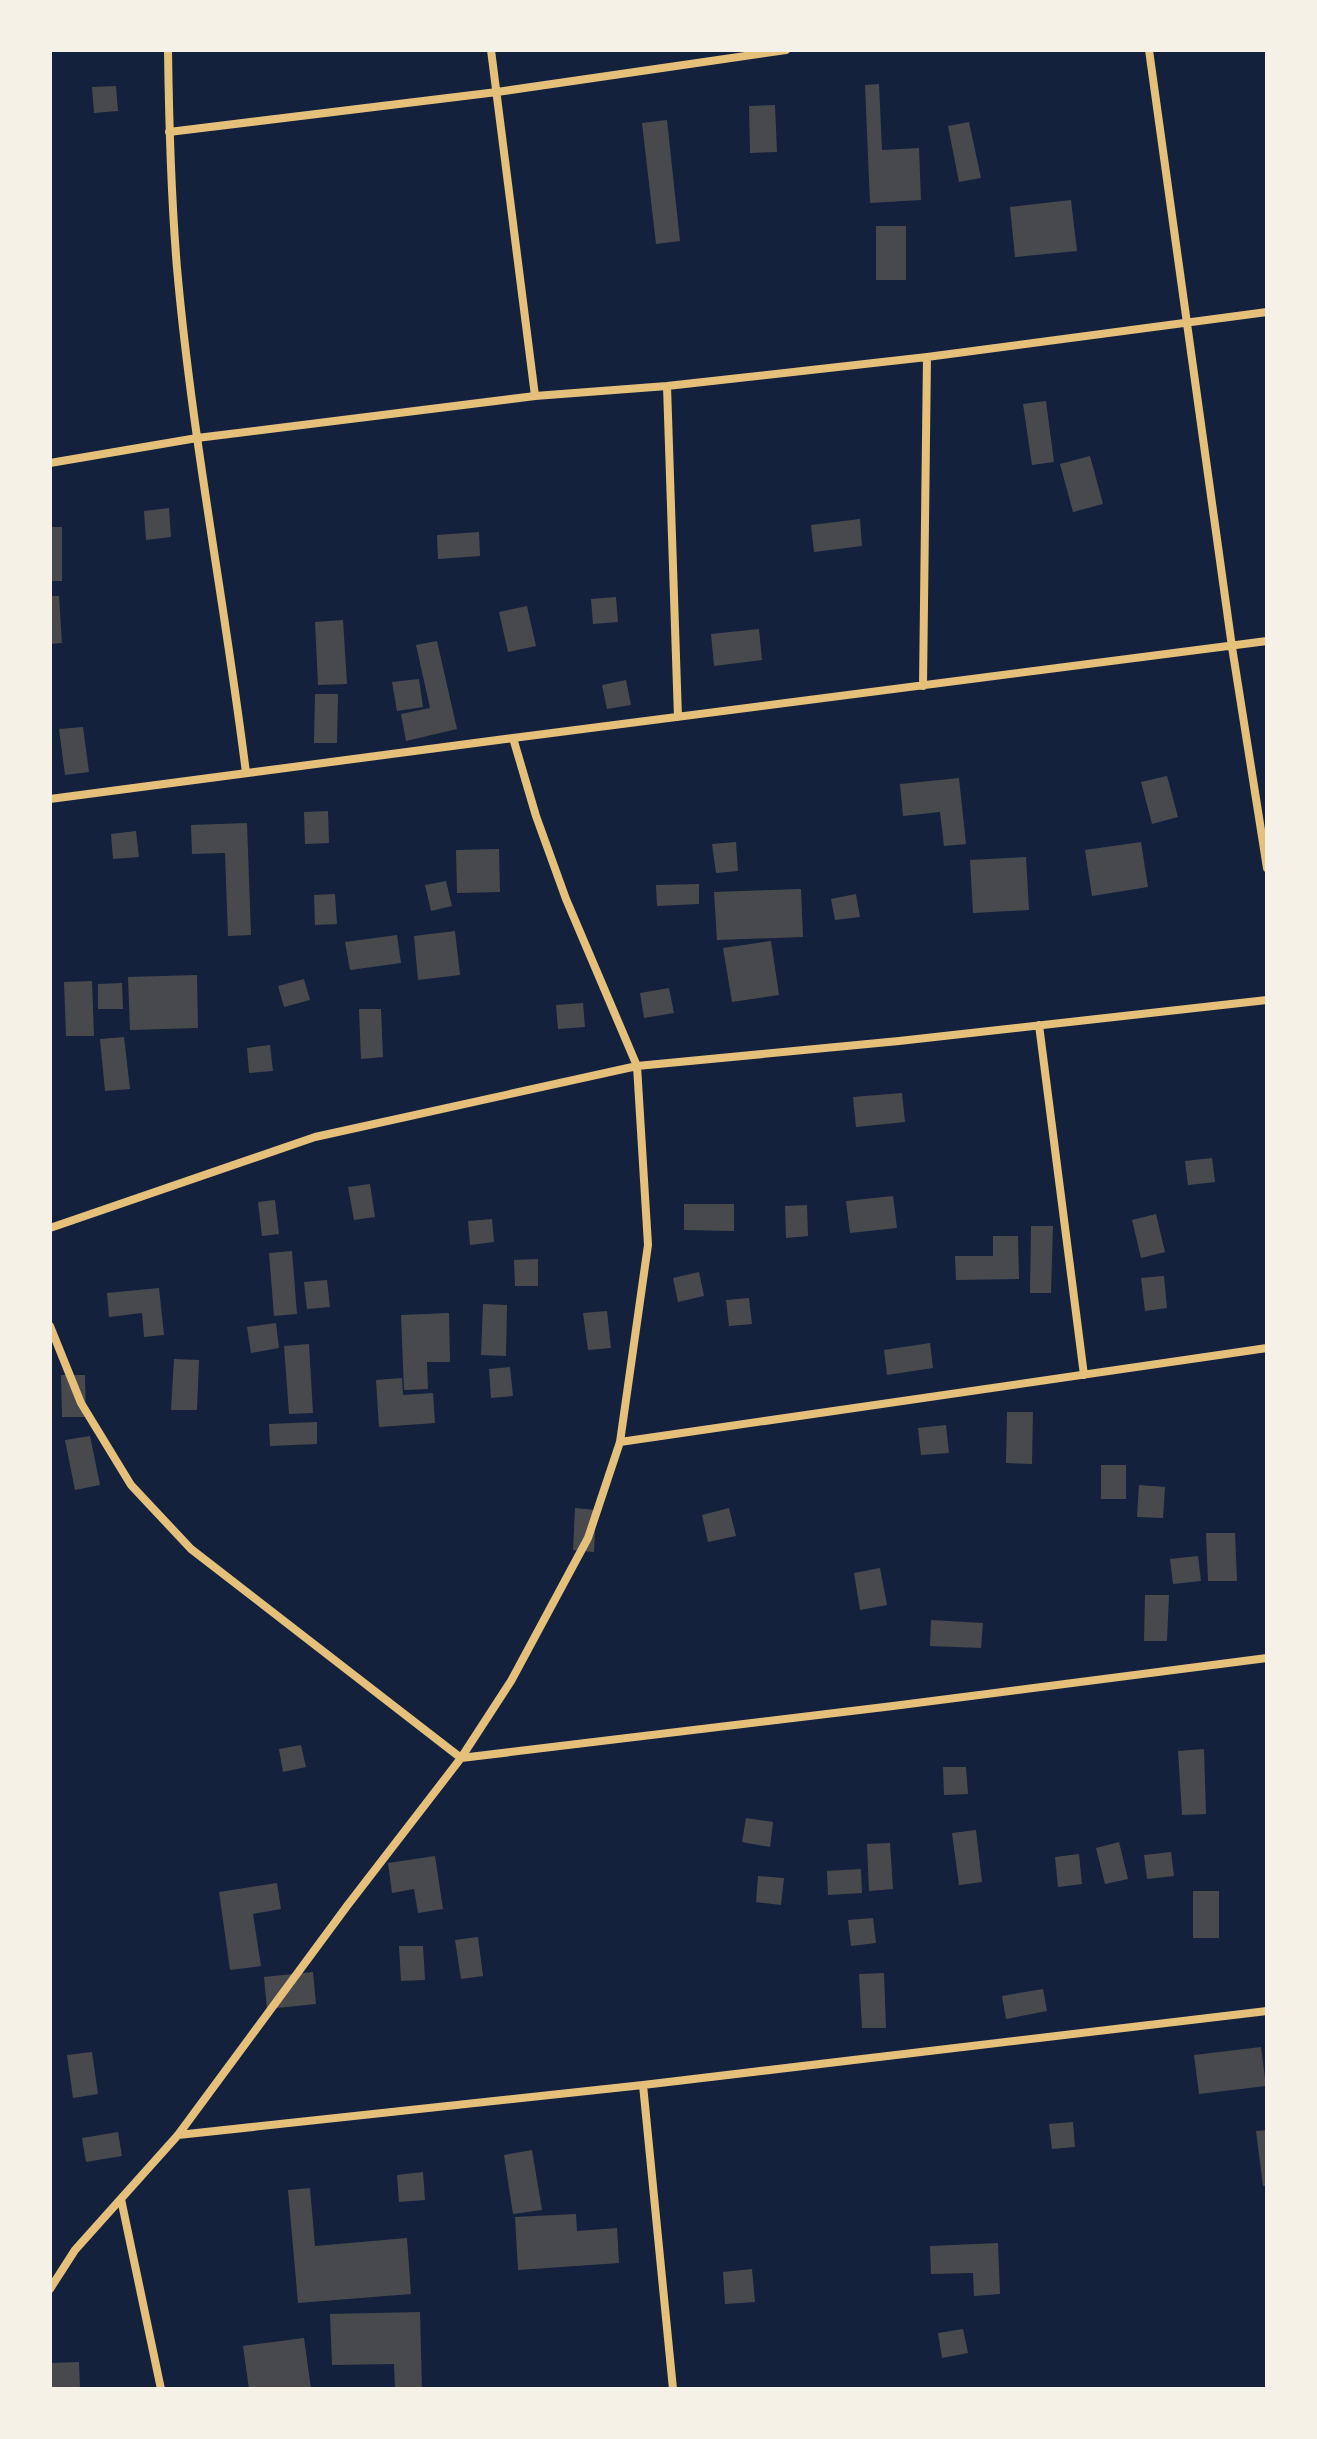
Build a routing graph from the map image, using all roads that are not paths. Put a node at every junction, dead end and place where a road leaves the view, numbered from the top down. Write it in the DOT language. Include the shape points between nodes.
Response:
graph roads {
  1 [pos="168,50"];
  2 [pos="491,50"];
  3 [pos="786,50"];
  4 [pos="1149,50"];
  5 [pos="497,92"];
  6 [pos="169,132"];
  7 [pos="1267,312"];
  8 [pos="1188,323"];
  9 [pos="927,357"];
  10 [pos="667,386"];
  11 [pos="535,396"];
  12 [pos="197,438"];
  13 [pos="50,463"];
  14 [pos="1267,641"];
  15 [pos="1232,647"];
  16 [pos="923,686"];
  17 [pos="678,717"];
  18 [pos="513,738"];
  19 [pos="246,773"];
  20 [pos="50,799"];
  21 [pos="1267,868"];
  22 [pos="1267,1000"];
  23 [pos="1039,1025"];
  24 [pos="637,1066"];
  25 [pos="50,1228"];
  26 [pos="50,1326"];
  27 [pos="1267,1348"];
  28 [pos="1084,1375"];
  29 [pos="620,1442"];
  30 [pos="1267,1658"];
  31 [pos="461,1758"];
  32 [pos="1267,2011"];
  33 [pos="643,2085"];
  34 [pos="178,2135"];
  35 [pos="121,2199"];
  36 [pos="50,2289"];
  37 [pos="161,2389"];
  38 [pos="673,2389"];
  1 -- 6 [label="street"];
  2 -- 5 [label="street"];
  3 -- 5 [label="street"];
  4 -- 8 [label="street"];
  5 -- 6 [label="street"];
  5 -- 11 [label="street"];
  6 -- 12 [label="street" via="177,268"];
  7 -- 8 [label="street"];
  8 -- 9 [label="street"];
  8 -- 15 [label="street"];
  9 -- 10 [label="street"];
  9 -- 16 [label="street"];
  10 -- 11 [label="street"];
  10 -- 17 [label="street"];
  11 -- 12 [label="street"];
  12 -- 13 [label="street"];
  12 -- 19 [label="street"];
  14 -- 15 [label="street"];
  15 -- 16 [label="street"];
  15 -- 21 [label="street"];
  16 -- 17 [label="street"];
  17 -- 18 [label="street"];
  18 -- 19 [label="street"];
  18 -- 24 [label="street" via="566,899"];
  19 -- 20 [label="street"];
  22 -- 23 [label="street"];
  23 -- 24 [label="street"];
  23 -- 28 [label="street"];
  24 -- 25 [label="street" via="315,1137"];
  24 -- 29 [label="street" via="648,1245"];
  26 -- 31 [label="street" via="81,1403 131,1485 191,1549"];
  27 -- 28 [label="street"];
  28 -- 29 [label="street"];
  29 -- 31 [label="street" via="588,1538 511,1681"];
  30 -- 31 [label="street"];
  31 -- 34 [label="street"];
  32 -- 33 [label="street"];
  33 -- 34 [label="street"];
  33 -- 38 [label="street"];
  34 -- 35 [label="street"];
  35 -- 36 [label="street" via="75,2250"];
  35 -- 37 [label="street"];
}
